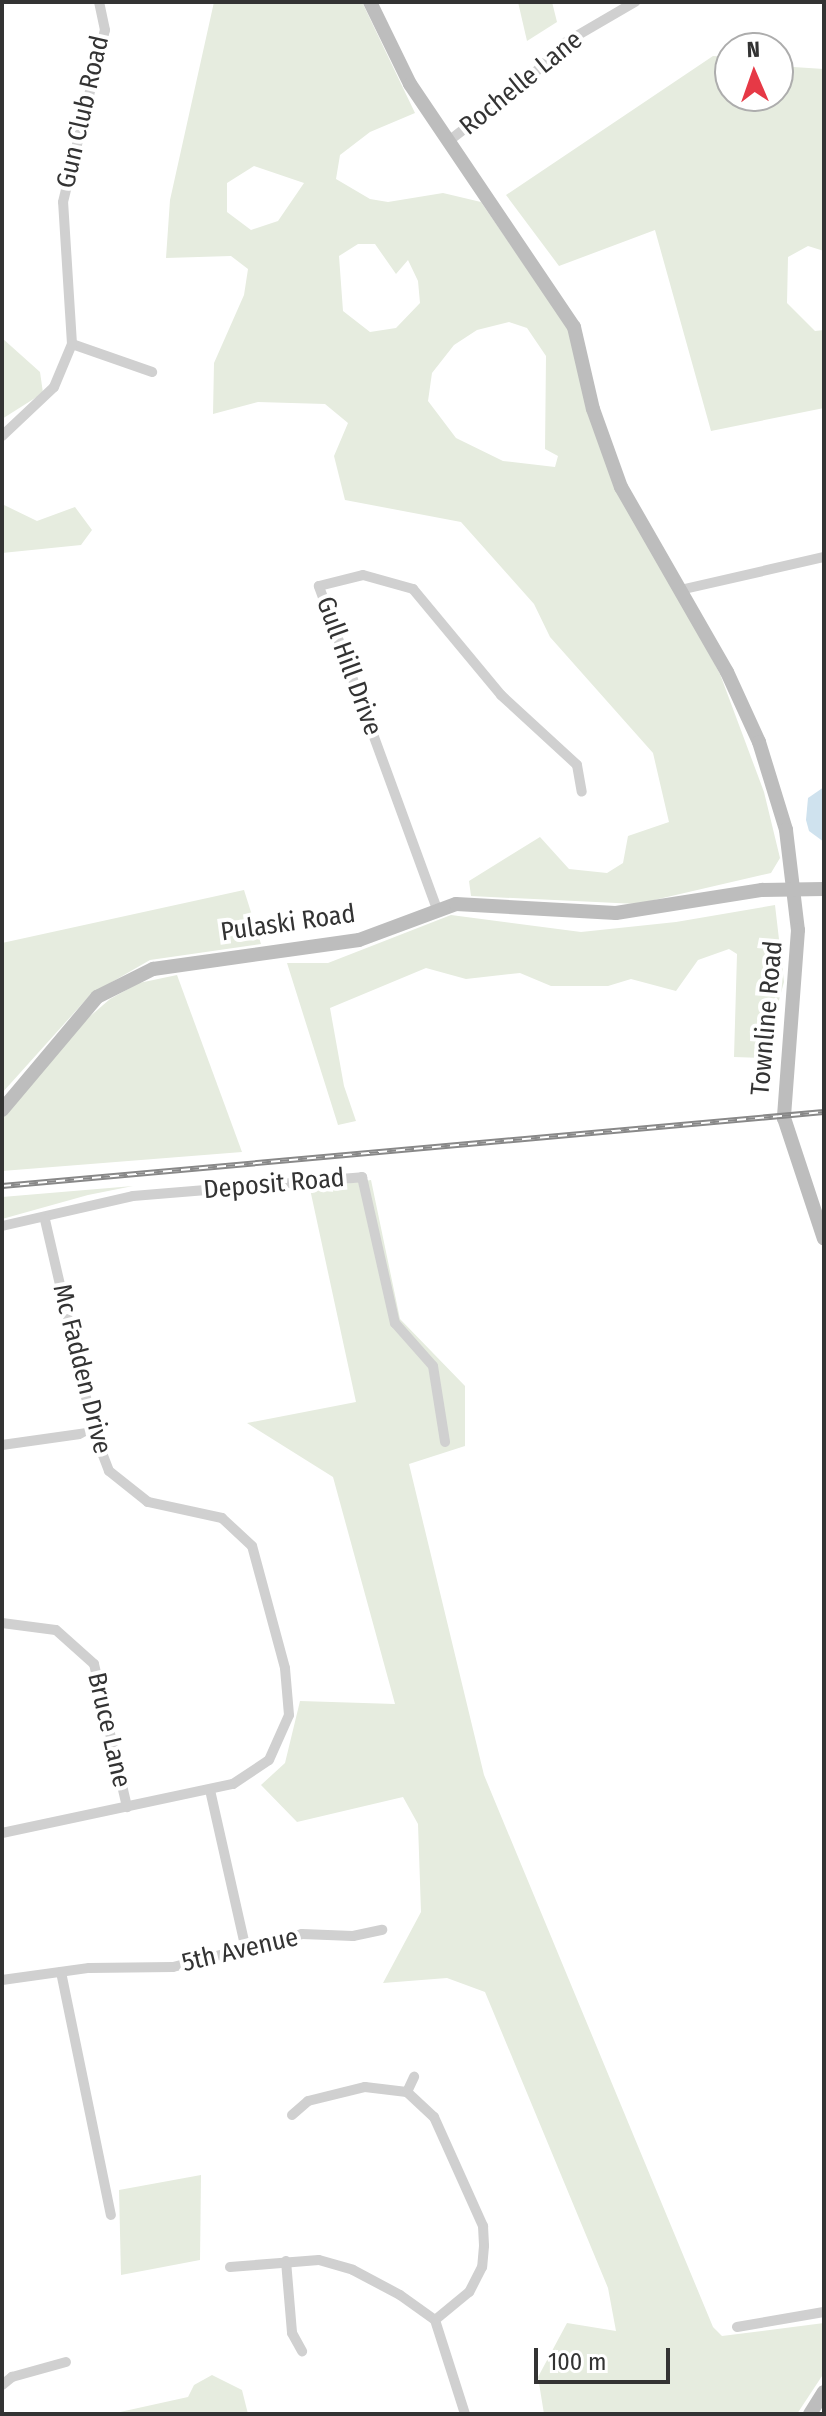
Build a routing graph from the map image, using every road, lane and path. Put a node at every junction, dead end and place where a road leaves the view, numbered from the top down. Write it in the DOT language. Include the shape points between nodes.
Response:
graph roads {
  1 [pos="99,2"];
  2 [pos="370,2"];
  3 [pos="635,2"];
  4 [pos="450,140"];
  5 [pos="72,344"];
  6 [pos="152,372"];
  7 [pos="2,436"];
  8 [pos="824,557"];
  9 [pos="680,590"];
  10 [pos="582,792"];
  11 [pos="824,889"];
  12 [pos="793,890"];
  13 [pos="437,909"];
  14 [pos="2,1110"];
  15 [pos="45,1220"];
  16 [pos="2,1226"];
  17 [pos="824,1239"];
  18 [pos="94,1432"];
  19 [pos="445,1442"];
  20 [pos="2,1445"];
  21 [pos="2,1623"];
  22 [pos="210,1790"];
  23 [pos="127,1807"];
  24 [pos="2,1833"];
  25 [pos="382,1930"];
  26 [pos="246,1950"];
  27 [pos="61,1972"];
  28 [pos="2,1980"];
  29 [pos="414,2077"];
  30 [pos="407,2092"];
  31 [pos="292,2115"];
  32 [pos="111,2215"];
  33 [pos="286,2261"];
  34 [pos="230,2267"];
  35 [pos="824,2312"];
  36 [pos="435,2320"];
  37 [pos="737,2327"];
  38 [pos="302,2351"];
  39 [pos="66,2362"];
  40 [pos="2,2385"];
  41 [pos="824,2392"];
  42 [pos="465,2414"];
  43 [pos="810,2414"];
  1 -- 5 [label="street, Gun Club Road" via="105,30 63,202"];
  2 -- 4 [label="main road, Townline Road" via="410,84"];
  3 -- 4 [label="street, Rochelle Lane" via="561,45 531,77"];
  4 -- 9 [label="main road, Townline Road" via="574,327 593,409 621,487"];
  5 -- 6 [label="street"];
  5 -- 7 [label="street, Gun Club Road" via="54,387"];
  8 -- 9 [label="street"];
  9 -- 12 [label="main road, Townline Road" via="759,742 786,830"];
  10 -- 13 [label="street, Gull Hill Drive" via="577,765 501,695 413,589 363,575 319,586"];
  11 -- 12 [label="main road, Pulaski Road"];
  12 -- 13 [label="main road, Pulaski Road" via="738,893 616,913 503,903"];
  12 -- 17 [label="main road, Townline Road" via="798,930 794,1020 782,1099 795,1159"];
  13 -- 14 [label="main road, Pulaski Road" via="359,940 153,969 97,997"];
  15 -- 16 [label="street, Deposit Road" via="37,1216"];
  15 -- 18 [label="street, Mc Fadden Drive"];
  15 -- 19 [label="street, Deposit Road" via="133,1196 362,1177 395,1323 433,1366"];
  18 -- 20 [label="street"];
  18 -- 22 [label="street, Mc Fadden Drive" via="109,1471 130,1493 222,1518 240,1531 259,1562 285,1668 289,1715 269,1760 252,1775"];
  21 -- 23 [label="street, Bruce Lane" via="56,1630 94,1664"];
  22 -- 23 [label="street, Mc Fadden Drive"];
  22 -- 26 [label="street"];
  23 -- 24 [label="street, Mc Fadden Drive"];
  25 -- 26 [label="street, 5th Avenue" via="353,1936 302,1934"];
  26 -- 27 [label="street, 5th Avenue" via="173,1967"];
  27 -- 28 [label="street, 5th Avenue"];
  27 -- 32 [label="street"];
  29 -- 30 [label="street"];
  30 -- 31 [label="street" via="365,2087 308,2101"];
  30 -- 36 [label="street" via="444,2133 483,2226 482,2267 475,2281"];
  33 -- 34 [label="street"];
  33 -- 36 [label="street" via="319,2260 353,2270"];
  33 -- 38 [label="street" via="292,2333"];
  35 -- 37 [label="street"];
  36 -- 42 [label="street"];
  39 -- 40 [label="street" via="12,2377"];
  41 -- 43 [label="main road"];
}
